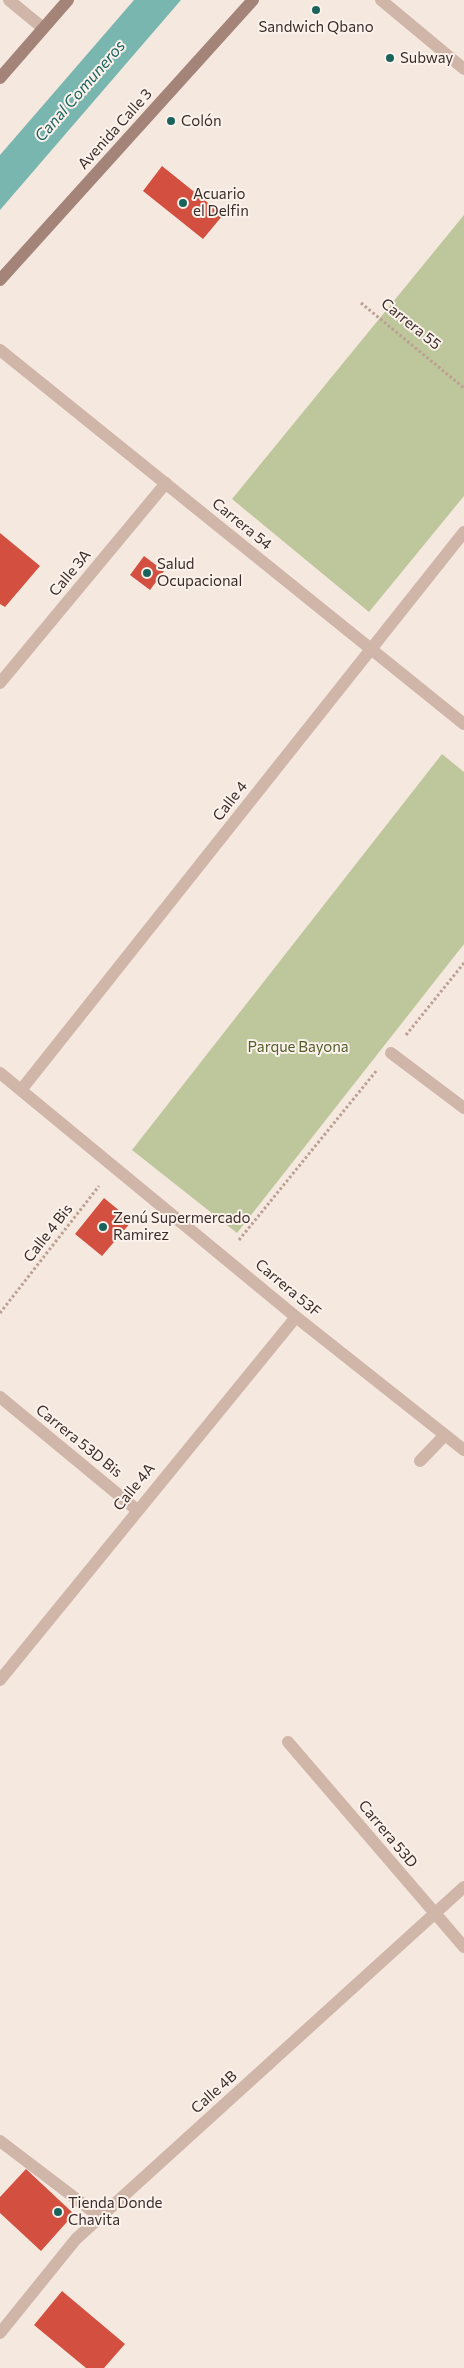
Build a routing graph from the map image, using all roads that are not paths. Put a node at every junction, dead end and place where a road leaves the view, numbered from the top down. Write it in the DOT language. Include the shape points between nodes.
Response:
graph roads {
  1 [pos="9,0"];
  2 [pos="68,0"];
  3 [pos="253,0"];
  4 [pos="381,0"];
  5 [pos="43,28"];
  6 [pos="464,69"];
  7 [pos="0,78"];
  8 [pos="0,280"];
  9 [pos="0,350"];
  10 [pos="166,483"];
  11 [pos="464,532"];
  12 [pos="371,649"];
  13 [pos="0,683"];
  14 [pos="464,724"];
  15 [pos="391,1053"];
  16 [pos="0,1073"];
  17 [pos="21,1090"];
  18 [pos="464,1108"];
  19 [pos="296,1317"];
  20 [pos="0,1397"];
  21 [pos="445,1435"];
  22 [pos="464,1450"];
  23 [pos="420,1462"];
  24 [pos="137,1510"];
  25 [pos="0,1680"];
  26 [pos="288,1742"];
  27 [pos="464,1887"];
  28 [pos="435,1914"];
  29 [pos="464,1947"];
  30 [pos="0,2141"];
  31 [pos="100,2217"];
  32 [pos="0,2333"];
  1 -- 5 [label="street"];
  2 -- 5 [label="main road"];
  3 -- 8 [label="main road, Avenida Calle 3"];
  4 -- 6 [label="street"];
  5 -- 7 [label="main road"];
  9 -- 10 [label="street, Carrera 54"];
  10 -- 12 [label="street, Carrera 54"];
  10 -- 13 [label="street, Calle 3A"];
  11 -- 12 [label="street, Calle 4"];
  12 -- 14 [label="street, Carrera 54"];
  12 -- 17 [label="street, Calle 4"];
  15 -- 18 [label="street"];
  16 -- 17 [label="street, Carrera 53F"];
  17 -- 19 [label="street, Carrera 53F"];
  19 -- 21 [label="street, Carrera 53F"];
  19 -- 24 [label="street, Calle 4A"];
  20 -- 24 [label="street, Carrera 53D Bis"];
  21 -- 22 [label="street, Carrera 53F"];
  21 -- 23 [label="street"];
  24 -- 25 [label="street, Calle 4A"];
  26 -- 28 [label="street, Carrera 53D"];
  27 -- 28 [label="street, Calle 4B"];
  28 -- 29 [label="street, Carrera 53D"];
  28 -- 31 [label="street, Calle 4B"];
  30 -- 31 [label="street"];
  31 -- 32 [label="street, Calle 4B" via="76,2239"];
}
